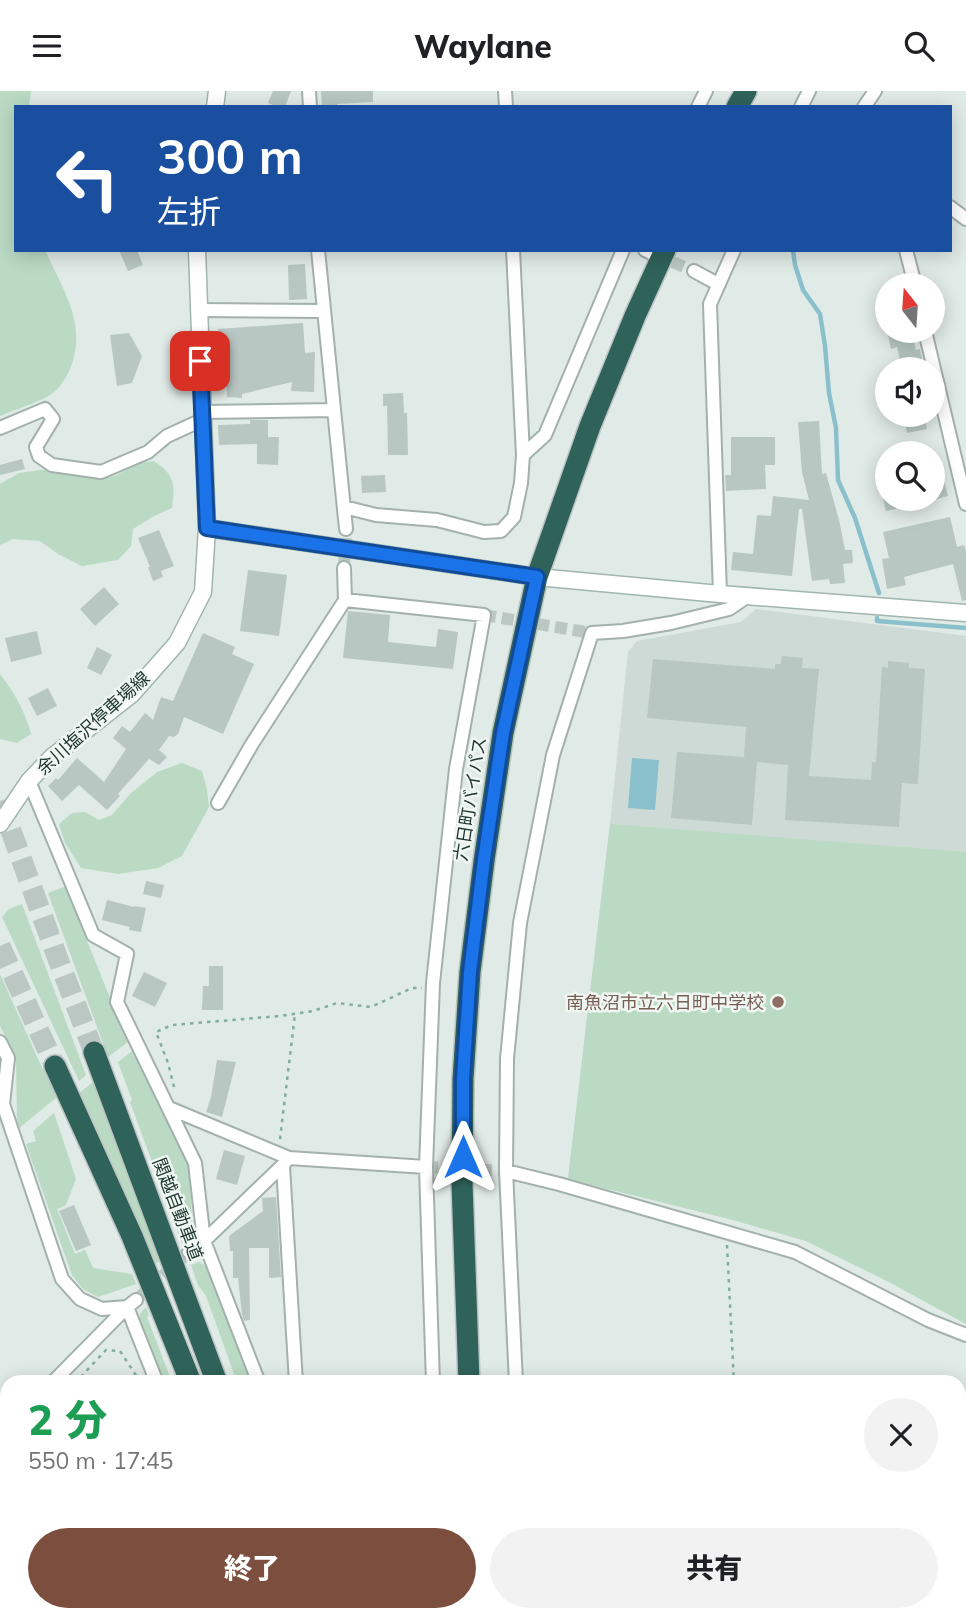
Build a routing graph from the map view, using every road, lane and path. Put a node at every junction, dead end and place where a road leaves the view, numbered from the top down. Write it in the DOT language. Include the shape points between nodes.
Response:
graph roads {
  1 [pos="197,252"];
  2 [pos="318,252"];
  3 [pos="513,252"];
  4 [pos="622,252"];
  5 [pos="655,252"];
  6 [pos="733,252"];
  7 [pos="907,252"];
  8 [pos="694,271"];
  9 [pos="912,273"];
  10 [pos="718,284"];
  11 [pos="199,310"];
  12 [pos="324,311"];
  13 [pos="928,343"];
  14 [pos="334,410"];
  15 [pos="202,416"];
  16 [pos="0,428"];
  17 [pos="523,455"];
  18 [pos="966,504"];
  19 [pos="344,506"];
  20 [pos="207,528"];
  21 [pos="346,529"];
  22 [pos="344,568"];
  23 [pos="537,577"];
  24 [pos="720,594"];
  25 [pos="748,596"];
  26 [pos="345,600"];
  27 [pos="966,613"];
  28 [pos="29,782"];
  29 [pos="218,803"];
  30 [pos="0,824"];
  31 [pos="433,983"];
  32 [pos="295,1014"];
  33 [pos="0,1042"];
  34 [pos="94,1052"];
  35 [pos="55,1066"];
  36 [pos="2,1104"];
  37 [pos="169,1108"];
  38 [pos="184,1113"];
  39 [pos="283,1158"];
  40 [pos="426,1167"];
  41 [pos="506,1171"];
  42 [pos="726,1231"];
  43 [pos="204,1241"];
  44 [pos="189,1252"];
  45 [pos="131,1304"];
  46 [pos="966,1335"];
  47 [pos="60,1375"];
  48 [pos="83,1375"];
  49 [pos="136,1375"];
  50 [pos="154,1375"];
  51 [pos="188,1375"];
  52 [pos="214,1375"];
  53 [pos="255,1375"];
  54 [pos="296,1375"];
  55 [pos="433,1375"];
  56 [pos="469,1375"];
  57 [pos="516,1375"];
  58 [pos="734,1375"];
  1 -- 11 [label="street, 余川塩沢停車場線"];
  2 -- 12 [label="street"];
  3 -- 17 [label="street"];
  4 -- 17 [label="street" via="545,435"];
  5 -- 23 [label="highway, 六日町バイパス"];
  6 -- 10 [label="street"];
  7 -- 9 [label="street"];
  8 -- 10 [label="street"];
  10 -- 24 [label="street" via="710,304"];
  11 -- 12 [label="street"];
  11 -- 15 [label="street, 余川塩沢停車場線"];
  12 -- 14 [label="street"];
  13 -- 18 [label="street"];
  14 -- 15 [label="street"];
  14 -- 19 [label="street"];
  15 -- 16 [label="street" via="148,452 101,472 51,465 39,456 36,447 53,419 45,409"];
  15 -- 20 [label="street, 余川塩沢停車場線"];
  17 -- 19 [label="street" via="514,517 501,531 376,515"];
  19 -- 21 [label="street"];
  20 -- 23 [label="street"];
  20 -- 28 [label="street, 余川塩沢停車場線" via="202,592 177,643 132,694 52,757"];
  22 -- 26 [label="street"];
  23 -- 24 [label="street"];
  23 -- 56 [label="highway, 六日町バイパス" via="503,733 470,972 463,1079"];
  24 -- 25 [label="street"];
  25 -- 27 [label="street"];
  25 -- 41 [label="street" via="729,609 671,623 592,633 552,755 520,923 507,1059"];
  26 -- 29 [label="street"];
  26 -- 31 [label="street" via="484,615 456,769"];
  28 -- 30 [label="street, 余川塩沢停車場線"];
  28 -- 37 [label="street" via="93,935 127,954 117,1002"];
  31 -- 32 [label="path" via="371,1007 337,1003"];
  31 -- 40 [label="street"];
  32 -- 38 [label="path" via="196,1022 156,1032"];
  32 -- 39 [label="path"];
  33 -- 36 [label="street" via="8,1058"];
  34 -- 52 [label="highway, 関越自動車道"];
  35 -- 51 [label="highway" via="132,1236"];
  36 -- 45 [label="street" via="62,1279 80,1299 102,1309"];
  37 -- 38 [label="street"];
  37 -- 43 [label="street" via="195,1163"];
  38 -- 39 [label="street"];
  39 -- 40 [label="street"];
  39 -- 43 [label="street"];
  39 -- 54 [label="street"];
  40 -- 55 [label="street"];
  41 -- 42 [label="street"];
  41 -- 57 [label="street"];
  42 -- 46 [label="street" via="795,1252"];
  42 -- 58 [label="path"];
  43 -- 44 [label="street"];
  43 -- 53 [label="street"];
  45 -- 47 [label="street"];
  45 -- 50 [label="street"];
  48 -- 49 [label="path" via="106,1350 120,1352"];
}
